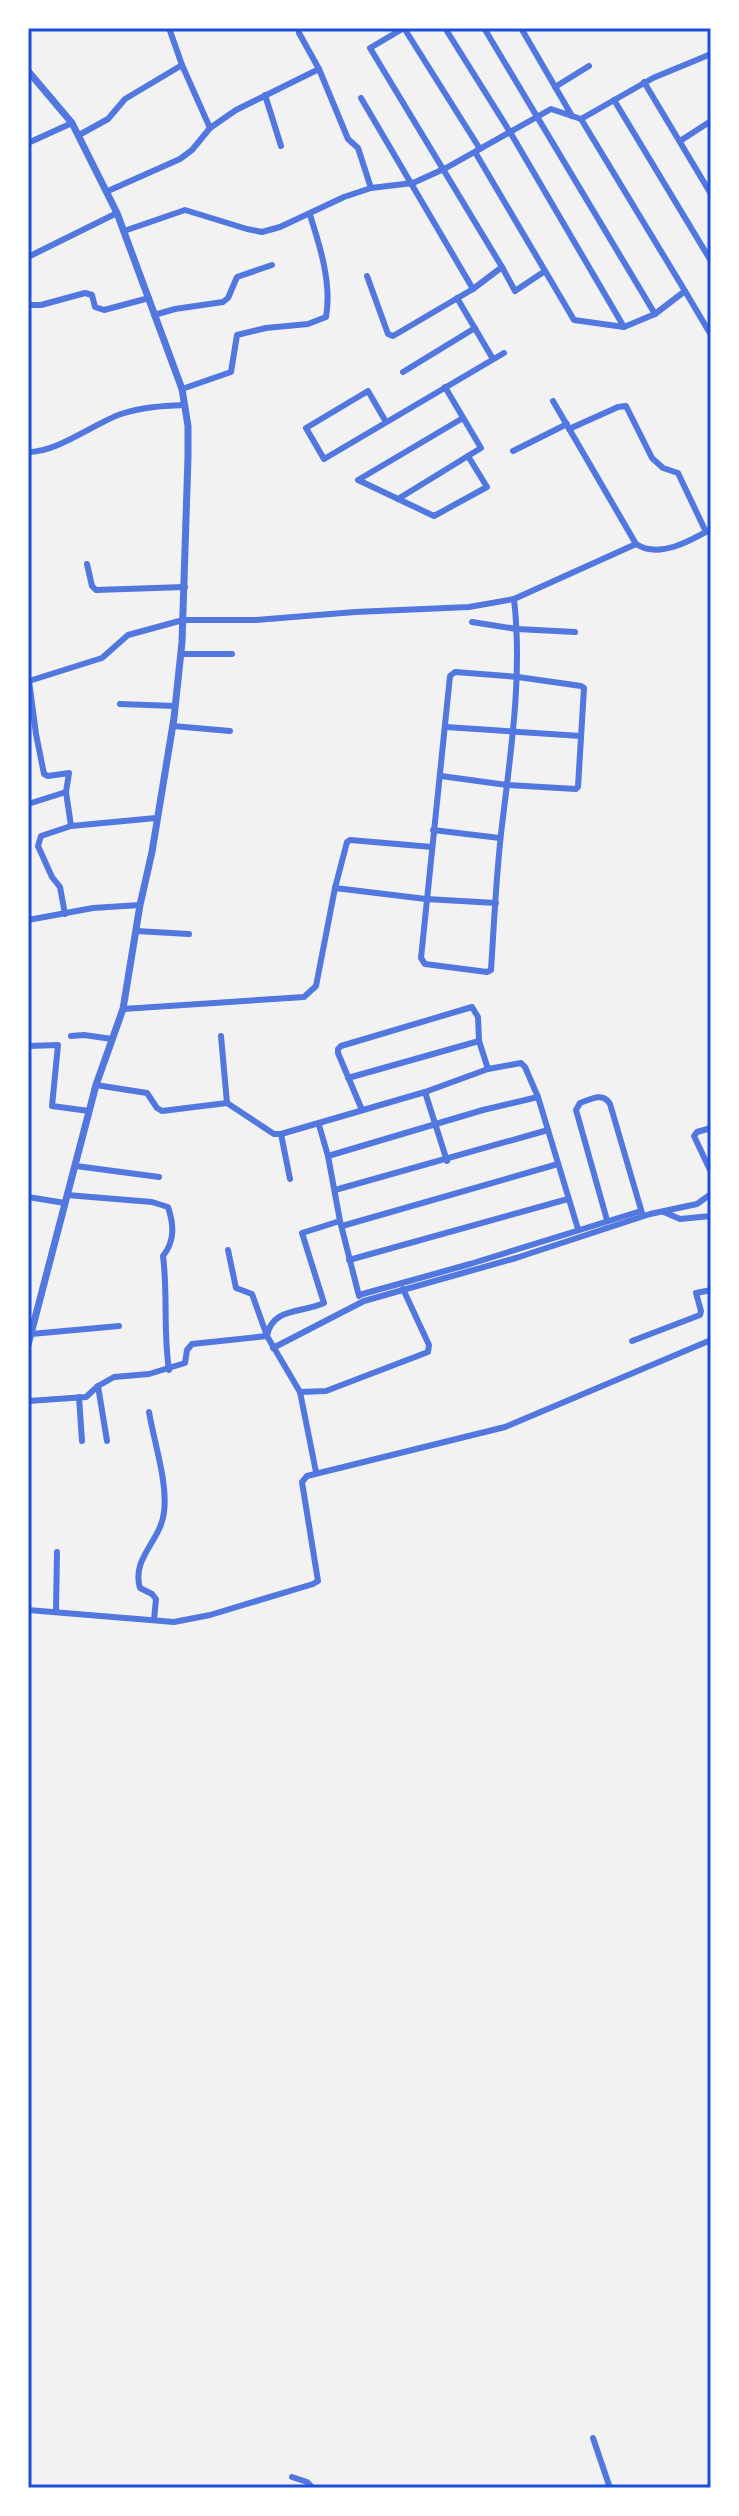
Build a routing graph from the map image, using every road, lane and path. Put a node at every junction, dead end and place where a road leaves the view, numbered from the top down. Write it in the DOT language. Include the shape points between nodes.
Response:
graph roads {
  1 [pos="169,28"];
  2 [pos="299,28"];
  3 [pos="445,28"];
  4 [pos="484,28"];
  5 [pos="521,28"];
  6 [pos="711,54"];
  7 [pos="182,65"];
  8 [pos="589,66"];
  9 [pos="319,69"];
  10 [pos="28,71"];
  11 [pos="644,82"];
  12 [pos="555,87"];
  13 [pos="265,95"];
  14 [pos="361,98"];
  15 [pos="614,100"];
  16 [pos="538,116"];
  17 [pos="572,116"];
  18 [pos="581,119"];
  19 [pos="72,123"];
  20 [pos="710,125"];
  21 [pos="210,128"];
  22 [pos="510,132"];
  23 [pos="79,135"];
  24 [pos="680,141"];
  25 [pos="28,143"];
  26 [pos="281,146"];
  27 [pos="477,150"];
  28 [pos="444,169"];
  29 [pos="413,183"];
  30 [pos="371,188"];
  31 [pos="108,191"];
  32 [pos="711,194"];
  33 [pos="117,213"];
  34 [pos="310,215"];
  35 [pos="124,231"];
  36 [pos="28,257"];
  37 [pos="711,261"];
  38 [pos="272,265"];
  39 [pos="502,267"];
  40 [pos="545,271"];
  41 [pos="367,276"];
  42 [pos="473,289"];
  43 [pos="685,291"];
  44 [pos="149,298"];
  45 [pos="457,298"];
  46 [pos="28,305"];
  47 [pos="655,314"];
  48 [pos="154,315"];
  49 [pos="624,327"];
  50 [pos="475,328"];
  51 [pos="711,335"];
  52 [pos="504,353"];
  53 [pos="493,359"];
  54 [pos="403,372"];
  55 [pos="445,387"];
  56 [pos="182,389"];
  57 [pos="553,401"];
  58 [pos="184,405"];
  59 [pos="463,418"];
  60 [pos="386,422"];
  61 [pos="568,426"];
  62 [pos="513,451"];
  63 [pos="28,452"];
  64 [pos="468,456"];
  65 [pos="397,499"];
  66 [pos="708,531"];
  67 [pos="636,544"];
  68 [pos="87,564"];
  69 [pos="185,587"];
  70 [pos="514,599"];
  71 [pos="183,620"];
  72 [pos="472,622"];
  73 [pos="517,629"];
  74 [pos="575,632"];
  75 [pos="181,654"];
  76 [pos="232,654"];
  77 [pos="518,677"];
  78 [pos="28,680"];
  79 [pos="30,700"];
  80 [pos="120,704"];
  81 [pos="175,706"];
  82 [pos="173,726"];
  83 [pos="446,727"];
  84 [pos="230,731"];
  85 [pos="512,731"];
  86 [pos="581,736"];
  87 [pos="441,776"];
  88 [pos="507,785"];
  89 [pos="66,792"];
  90 [pos="28,804"];
  91 [pos="156,818"];
  92 [pos="71,826"];
  93 [pos="433,830"];
  94 [pos="500,838"];
  95 [pos="432,847"];
  96 [pos="335,888"];
  97 [pos="426,899"];
  98 [pos="496,903"];
  99 [pos="140,905"];
  100 [pos="65,914"];
  101 [pos="28,920"];
  102 [pos="136,931"];
  103 [pos="189,934"];
  104 [pos="123,1009"];
  105 [pos="71,1036"];
  106 [pos="221,1036"];
  107 [pos="112,1039"];
  108 [pos="479,1041"];
  109 [pos="28,1046"];
  110 [pos="488,1069"];
  111 [pos="348,1078"];
  112 [pos="96,1085"];
  113 [pos="425,1092"];
  114 [pos="538,1097"];
  115 [pos="227,1103"];
  116 [pos="362,1110"];
  117 [pos="89,1111"];
  118 [pos="435,1124"];
  119 [pos="319,1125"];
  120 [pos="711,1128"];
  121 [pos="548,1130"];
  122 [pos="281,1134"];
  123 [pos="328,1156"];
  124 [pos="447,1161"];
  125 [pos="558,1164"];
  126 [pos="76,1166"];
  127 [pos="711,1172"];
  128 [pos="159,1177"];
  129 [pos="290,1179"];
  130 [pos="335,1190"];
  131 [pos="711,1194"];
  132 [pos="28,1197"];
  133 [pos="66,1199"];
  134 [pos="568,1199"];
  135 [pos="664,1212"];
  136 [pos="642,1214"];
  137 [pos="711,1216"];
  138 [pos="607,1220"];
  139 [pos="341,1224"];
  140 [pos="578,1229"];
  141 [pos="228,1250"];
  142 [pos="349,1260"];
  143 [pos="403,1289"];
  144 [pos="711,1290"];
  145 [pos="360,1298"];
  146 [pos="119,1326"];
  147 [pos="31,1334"];
  148 [pos="267,1336"];
  149 [pos="711,1340"];
  150 [pos="632,1341"];
  151 [pos="28,1345"];
  152 [pos="273,1348"];
  153 [pos="169,1370"];
  154 [pos="98,1386"];
  155 [pos="300,1392"];
  156 [pos="79,1397"];
  157 [pos="28,1401"];
  158 [pos="149,1412"];
  159 [pos="82,1441"];
  160 [pos="107,1441"];
  161 [pos="316,1472"];
  162 [pos="57,1552"];
  163 [pos="28,1610"];
  164 [pos="56,1611"];
  165 [pos="154,1620"];
  166 [pos="593,2438"];
  167 [pos="292,2477"];
  168 [pos="307,2485"];
  169 [pos="313,2488"];
  170 [pos="610,2488"];
  1 -- 7 [label="street"];
  2 -- 9 [label="street"];
  3 -- 22 [label="street"];
  4 -- 16 [label="street"];
  5 -- 12 [label="street"];
  6 -- 11 [label="street"];
  7 -- 21 [label="street"];
  7 -- 23 [label="street"];
  8 -- 12 [label="street"];
  9 -- 13 [label="street"];
  9 -- 30 [label="street" via="348,139 358,148"];
  10 -- 19 [label="street"];
  11 -- 15 [label="street"];
  11 -- 24 [label="street"];
  12 -- 17 [label="street"];
  13 -- 21 [label="street"];
  13 -- 26 [label="street"];
  14 -- 29 [label="street"];
  15 -- 18 [label="street"];
  15 -- 37 [label="street"];
  16 -- 17 [label="street" via="551,109"];
  16 -- 22 [label="street"];
  16 -- 47 [label="street"];
  17 -- 18 [label="street"];
  18 -- 43 [label="street"];
  19 -- 23 [label="street"];
  19 -- 25 [label="street"];
  20 -- 24 [label="street"];
  21 -- 31 [label="street" via="180,159"];
  22 -- 27 [label="street"];
  22 -- 49 [label="street"];
  23 -- 31 [label="street"];
  24 -- 32 [label="street"];
  27 -- 28 [label="street"];
  27 -- 28 [label="street" via="404,28 370,48"];
  27 -- 40 [label="street"];
  28 -- 29 [label="street"];
  28 -- 39 [label="street"];
  29 -- 30 [label="street"];
  29 -- 42 [label="street"];
  30 -- 34 [label="street"];
  31 -- 33 [label="street"];
  33 -- 35 [label="street"];
  33 -- 36 [label="street"];
  34 -- 35 [label="street" via="262,232 185,210"];
  34 -- 56 [label="street" via="321,251 326,317 237,335 231,372"];
  35 -- 44 [label="street"];
  38 -- 48 [label="street" via="237,277 223,302"];
  39 -- 40 [label="street" via="515,291"];
  39 -- 42 [label="street"];
  40 -- 49 [label="street" via="574,320"];
  41 -- 45 [label="street" via="393,336"];
  42 -- 45 [label="street"];
  43 -- 47 [label="street"];
  43 -- 51 [label="street"];
  44 -- 46 [label="street" via="104,310 85,293"];
  44 -- 48 [label="street"];
  45 -- 50 [label="street"];
  47 -- 49 [label="street"];
  48 -- 56 [label="street"];
  50 -- 53 [label="street"];
  50 -- 54 [label="street"];
  52 -- 53 [label="street"];
  53 -- 55 [label="street"];
  55 -- 59 [label="street"];
  55 -- 60 [label="street"];
  56 -- 58 [label="street"];
  57 -- 61 [label="street"];
  58 -- 63 [label="street" via="146,407"];
  58 -- 69 [label="street"];
  59 -- 64 [label="street" via="481,448"];
  59 -- 65 [label="street" via="358,480"];
  60 -- 60 [label="street" via="324,459 306,428 368,391"];
  61 -- 62 [label="street"];
  61 -- 66 [label="street" via="626,406 652,458 677,472"];
  61 -- 67 [label="street"];
  64 -- 65 [label="street"];
  64 -- 65 [label="street" via="487,487 434,516"];
  66 -- 67 [label="street" via="670,548 644,549"];
  67 -- 70 [label="street"];
  68 -- 69 [label="street" via="96,590"];
  69 -- 71 [label="street"];
  70 -- 71 [label="street" via="469,607"];
  70 -- 73 [label="street"];
  71 -- 75 [label="street"];
  71 -- 78 [label="street" via="128,635 102,658"];
  72 -- 73 [label="street"];
  73 -- 74 [label="street"];
  73 -- 77 [label="street"];
  75 -- 76 [label="street"];
  75 -- 81 [label="street"];
  77 -- 83 [label="street" via="451,673"];
  77 -- 85 [label="street"];
  77 -- 86 [label="street" via="581,686"];
  78 -- 79 [label="street"];
  79 -- 89 [label="street" via="44,774 68,772"];
  80 -- 81 [label="street"];
  81 -- 82 [label="street"];
  82 -- 84 [label="street"];
  82 -- 91 [label="street"];
  83 -- 85 [label="street"];
  83 -- 87 [label="street"];
  85 -- 86 [label="street"];
  85 -- 88 [label="street"];
  86 -- 88 [label="street" via="576,789"];
  87 -- 88 [label="street"];
  87 -- 93 [label="street"];
  88 -- 94 [label="street"];
  89 -- 90 [label="street"];
  89 -- 92 [label="street"];
  91 -- 92 [label="street"];
  91 -- 99 [label="street"];
  92 -- 100 [label="street" via="38,840 60,887"];
  93 -- 94 [label="street"];
  93 -- 95 [label="street"];
  94 -- 98 [label="street"];
  95 -- 96 [label="street" via="350,840"];
  95 -- 97 [label="street"];
  96 -- 97 [label="street"];
  96 -- 104 [label="street" via="316,986 304,997"];
  97 -- 98 [label="street"];
  97 -- 98 [label="street" via="422,962 487,972"];
  99 -- 100 [label="street"];
  99 -- 102 [label="street"];
  100 -- 101 [label="street"];
  102 -- 103 [label="street"];
  102 -- 104 [label="street"];
  104 -- 107 [label="street"];
  105 -- 107 [label="street"];
  106 -- 115 [label="street"];
  107 -- 112 [label="street"];
  108 -- 110 [label="street"];
  108 -- 111 [label="street"];
  108 -- 111 [label="street" via="472,1007 341,1046 338,1053"];
  109 -- 117 [label="street" via="58,1046 52,1106"];
  110 -- 113 [label="street"];
  110 -- 114 [label="street" via="517,1062 525,1067"];
  111 -- 116 [label="street"];
  112 -- 115 [label="street" via="147,1093 157,1108 167,1111"];
  112 -- 117 [label="street"];
  113 -- 116 [label="street"];
  113 -- 118 [label="street"];
  114 -- 118 [label="street"];
  114 -- 121 [label="street"];
  115 -- 122 [label="street"];
  116 -- 119 [label="street"];
  117 -- 126 [label="street"];
  118 -- 123 [label="street"];
  118 -- 124 [label="street"];
  119 -- 122 [label="street"];
  119 -- 123 [label="street"];
  120 -- 127 [label="street" via="694,1136"];
  121 -- 124 [label="street"];
  121 -- 125 [label="street"];
  122 -- 129 [label="street"];
  123 -- 130 [label="street"];
  124 -- 130 [label="street"];
  125 -- 134 [label="street"];
  125 -- 139 [label="street"];
  126 -- 128 [label="street"];
  126 -- 133 [label="street"];
  130 -- 139 [label="street"];
  131 -- 135 [label="street" via="697,1204"];
  132 -- 133 [label="street"];
  133 -- 147 [label="street"];
  133 -- 153 [label="street" via="168,1207 172,1233 163,1256"];
  134 -- 140 [label="street"];
  134 -- 142 [label="street"];
  135 -- 136 [label="street"];
  135 -- 137 [label="street" via="680,1219"];
  136 -- 138 [label="street"];
  136 -- 138 [label="street" via="610,1104 600,1097 580,1103 576,1110"];
  136 -- 143 [label="street" via="516,1258"];
  138 -- 140 [label="street"];
  139 -- 142 [label="street"];
  139 -- 148 [label="street" via="302,1233 324,1303 284,1313 272,1322"];
  140 -- 145 [label="street"];
  141 -- 148 [label="street" via="236,1288 252,1294"];
  142 -- 145 [label="street"];
  143 -- 145 [label="street"];
  143 -- 155 [label="street" via="428,1352 326,1391"];
  144 -- 150 [label="street" via="696,1293 700,1315"];
  145 -- 152 [label="street"];
  146 -- 147 [label="street"];
  147 -- 151 [label="street"];
  148 -- 152 [label="street"];
  148 -- 153 [label="street" via="192,1344 185,1363"];
  149 -- 161 [label="street" via="505,1427"];
  152 -- 155 [label="street"];
  153 -- 154 [label="street" via="114,1377"];
  154 -- 156 [label="street"];
  154 -- 160 [label="street"];
  155 -- 161 [label="street"];
  156 -- 157 [label="street"];
  156 -- 159 [label="street"];
  158 -- 165 [label="street" via="165,1509 161,1529 141,1559 138,1583 156,1599"];
  161 -- 165 [label="street" via="302,1482 318,1581 196,1619"];
  162 -- 164 [label="street"];
  163 -- 164 [label="street"];
  164 -- 165 [label="street"];
  166 -- 170 [label="street"];
  167 -- 168 [label="street"];
  168 -- 169 [label="street"];
}
